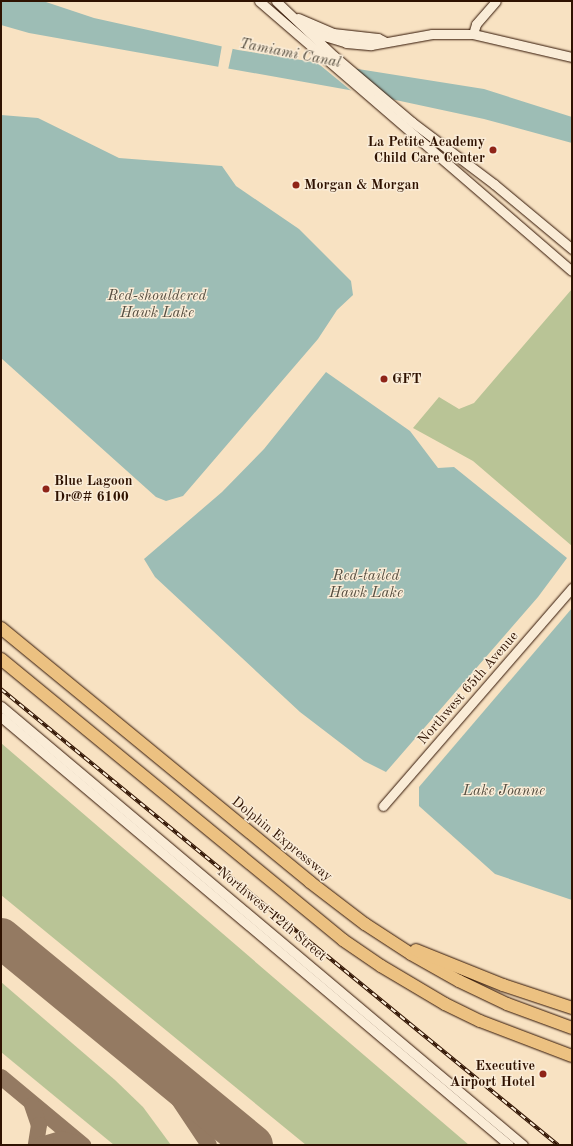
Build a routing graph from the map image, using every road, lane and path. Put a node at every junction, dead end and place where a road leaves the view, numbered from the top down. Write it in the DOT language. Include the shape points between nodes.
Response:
graph roads {
  1 [pos="259,1"];
  2 [pos="276,1"];
  3 [pos="496,1"];
  4 [pos="269,11"];
  5 [pos="294,16"];
  6 [pos="308,31"];
  7 [pos="473,34"];
  8 [pos="384,41"];
  9 [pos="572,57"];
  10 [pos="572,249"];
  11 [pos="572,271"];
  12 [pos="572,588"];
  13 [pos="1,628"];
  14 [pos="1,659"];
  15 [pos="1,706"];
  16 [pos="1,717"];
  17 [pos="384,806"];
  18 [pos="384,937"];
  19 [pos="572,1008"];
  20 [pos="572,1028"];
  21 [pos="571,1056"];
  22 [pos="509,1145"];
  23 [pos="523,1145"];
  1 -- 4 [label="main road"];
  2 -- 5 [label="main road"];
  3 -- 7 [label="main road" via="476,24"];
  4 -- 6 [label="main road" via="280,14"];
  4 -- 11 [label="main road"];
  5 -- 6 [label="main road"];
  5 -- 8 [label="main road" via="333,33 378,38"];
  6 -- 8 [label="main road" via="346,43 378,44"];
  6 -- 10 [label="main road" via="344,65"];
  7 -- 8 [label="main road" via="432,34"];
  7 -- 9 [label="main road"];
  12 -- 17 [label="main road, Northwest 65th Avenue"];
  13 -- 18 [label="highway, Dolphin Expressway" via="310,882"];
  14 -- 21 [label="highway" via="343,940 397,977 445,1004 480,1021"];
  15 -- 23 [label="main road, Northwest 12th Street"];
  16 -- 22 [label="main road, Northwest 12th Street"];
  18 -- 19 [label="highway" via="469,972"];
  18 -- 20 [label="highway, Dolphin Expressway" via="474,988"];
}
